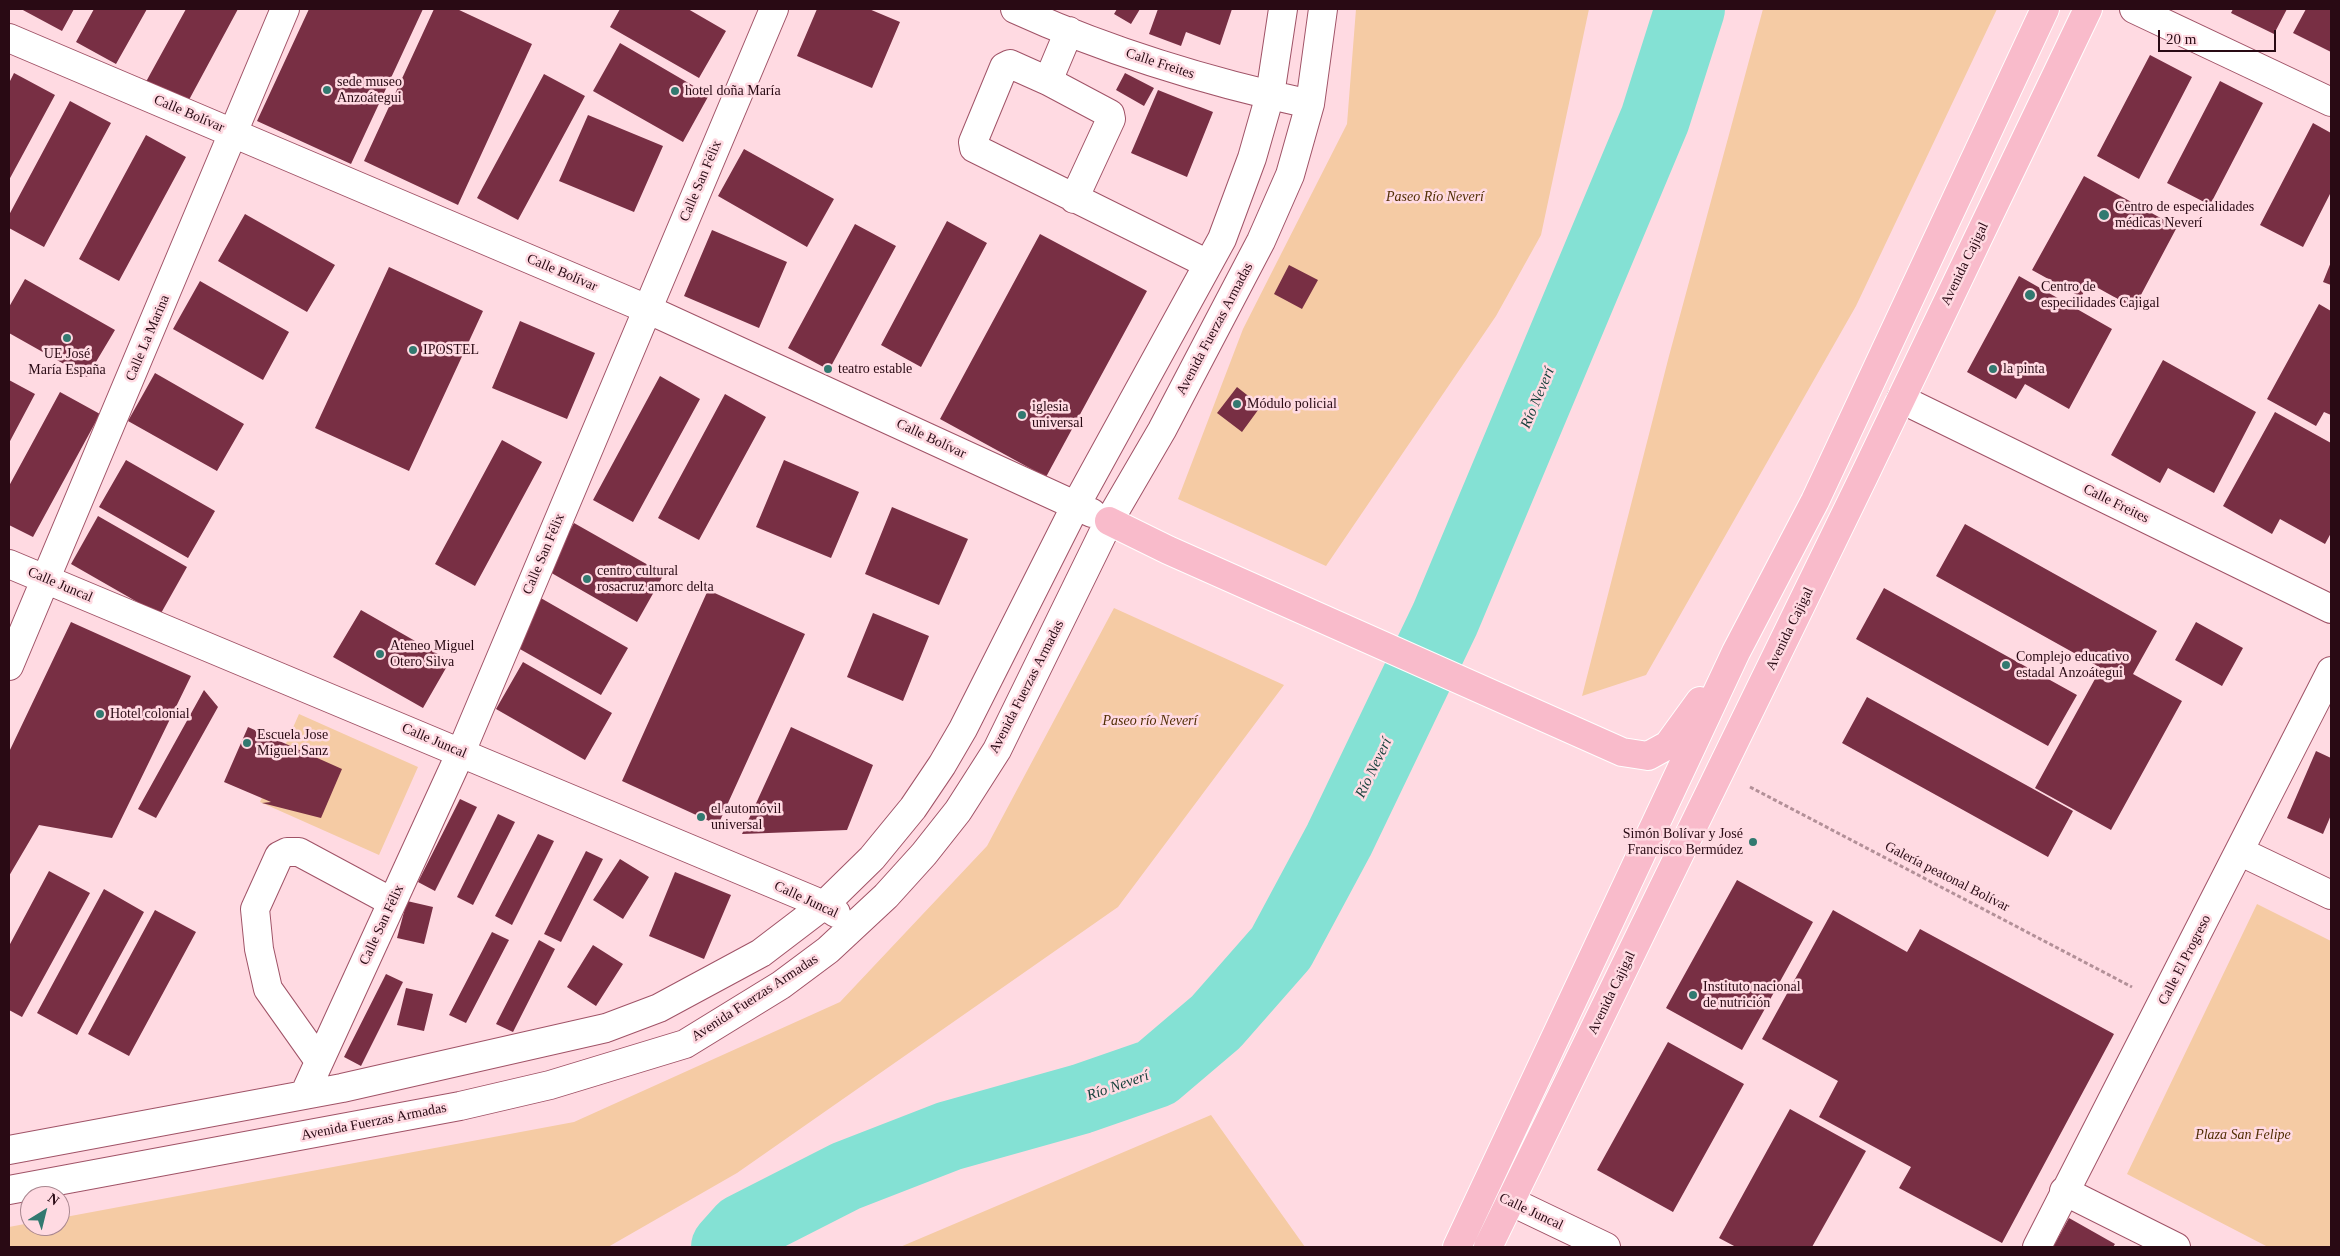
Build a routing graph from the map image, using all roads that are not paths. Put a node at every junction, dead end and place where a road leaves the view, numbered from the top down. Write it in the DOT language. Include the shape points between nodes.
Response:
graph roads {
  1 [pos="285,9"];
  2 [pos="774,9"];
  3 [pos="1015,9"];
  4 [pos="1283,9"];
  5 [pos="1323,9"];
  6 [pos="2045,9"];
  7 [pos="2088,9"];
  8 [pos="2134,9"];
  9 [pos="1069,31"];
  10 [pos="9,38"];
  11 [pos="1048,81"];
  12 [pos="1270,95"];
  13 [pos="2331,102"];
  14 [pos="1310,104"];
  15 [pos="234,133"];
  16 [pos="1074,199"];
  17 [pos="1208,264"];
  18 [pos="648,309"];
  19 [pos="1901,399"];
  20 [pos="1076,505"];
  21 [pos="1109,521"];
  22 [pos="9,564"];
  23 [pos="46,579"];
  24 [pos="2331,610"];
  25 [pos="1736,652"];
  26 [pos="9,666"];
  27 [pos="2331,671"];
  28 [pos="461,752"];
  29 [pos="2241,852"];
  30 [pos="2331,895"];
  31 [pos="392,902"];
  32 [pos="824,905"];
  33 [pos="855,925"];
  34 [pos="319,1061"];
  35 [pos="304,1095"];
  36 [pos="9,1150"];
  37 [pos="9,1190"];
  38 [pos="1484,1191"];
  39 [pos="2064,1191"];
  40 [pos="1510,1200"];
  41 [pos="1457,1247"];
  42 [pos="1488,1247"];
  43 [pos="1606,1247"];
  44 [pos="2037,1247"];
  45 [pos="2176,1247"];
  1 -- 15 [label="street, Calle La Marina"];
  2 -- 18 [label="street, Calle San Félix"];
  3 -- 9 [label="street, Calle Freites"];
  4 -- 12 [label="street"];
  5 -- 14 [label="street, Avenida Fuerzas Armadas"];
  6 -- 25 [label="main road" via="1814,501"];
  7 -- 19 [label="main road, Avenida Cajigal"];
  8 -- 13 [label="street"];
  9 -- 11 [label="street"];
  9 -- 12 [label="street, Calle Freites" via="1182,71"];
  10 -- 15 [label="street, Calle Bolívar"];
  11 -- 16 [label="street" via="1110,114 1111,119"];
  11 -- 16 [label="street" via="1010,64 1004,67 973,142 974,148"];
  12 -- 14 [label="street, Calle Freites"];
  12 -- 17 [label="street" via="1252,158 1222,239"];
  14 -- 21 [label="street, Avenida Fuerzas Armadas" via="1290,175 1261,241 1162,430"];
  15 -- 18 [label="street, Calle Bolívar"];
  15 -- 23 [label="street, Calle La Marina"];
  16 -- 17 [label="street"];
  17 -- 20 [label="street"];
  18 -- 20 [label="street, Calle Bolívar"];
  18 -- 28 [label="street, Calle San Félix"];
  19 -- 24 [label="street, Calle Freites"];
  19 -- 40 [label="main road, Avenida Cajigal"];
  20 -- 21 [label="street, Calle Bolívar"];
  20 -- 32 [label="street" via="942,765 913,808 872,858"];
  21 -- 25 [label="main road" via="1622,752 1648,756 1668,745"];
  21 -- 33 [label="street, Avenida Fuerzas Armadas" via="997,750 958,811 924,854"];
  22 -- 23 [label="street, Calle Juncal"];
  23 -- 26 [label="street, Calle La Marina"];
  23 -- 28 [label="street, Calle Juncal"];
  25 -- 38 [label="main road"];
  27 -- 29 [label="street, Calle El Progreso"];
  28 -- 31 [label="street, Calle San Félix"];
  28 -- 32 [label="street, Calle Juncal"];
  29 -- 30 [label="street"];
  29 -- 39 [label="street, Calle El Progreso"];
  31 -- 34 [label="street, Calle San Félix"];
  31 -- 34 [label="street" via="299,852 279,856 266,881 256,909 259,949 268,989"];
  32 -- 33 [label="street, Calle Juncal"];
  32 -- 35 [label="street" via="761,953 659,1008 606,1028"];
  33 -- 37 [label="street, Avenida Fuerzas Armadas" via="781,985 685,1044 550,1085 460,1106"];
  34 -- 35 [label="street, Calle San Félix"];
  35 -- 36 [label="street"];
  38 -- 40 [label="street, Calle Juncal"];
  38 -- 41 [label="main road"];
  39 -- 44 [label="street, Calle El Progreso"];
  39 -- 45 [label="street"];
  40 -- 42 [label="main road, Avenida Cajigal"];
  40 -- 43 [label="street, Calle Juncal"];
}
